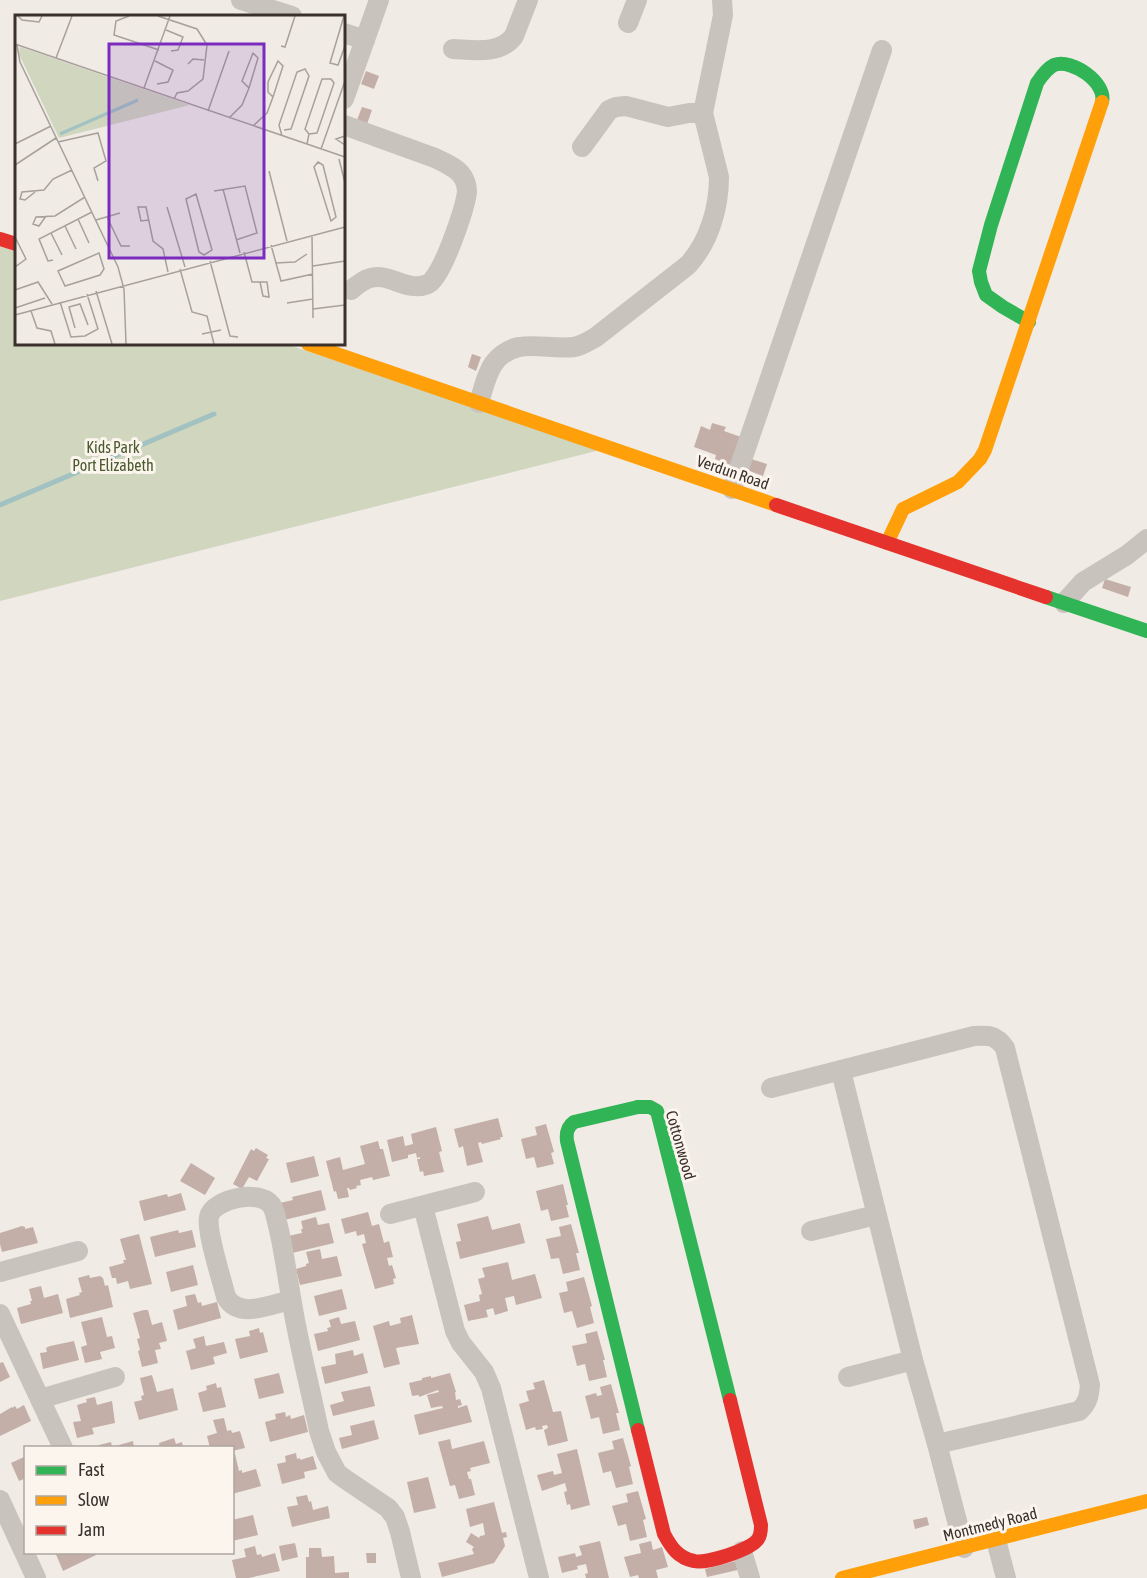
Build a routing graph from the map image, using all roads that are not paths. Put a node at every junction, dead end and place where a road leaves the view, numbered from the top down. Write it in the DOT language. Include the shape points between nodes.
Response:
graph roads {
  1 [pos="241,0"];
  2 [pos="379,0"];
  3 [pos="528,0"];
  4 [pos="637,0"];
  5 [pos="722,0"];
  6 [pos="289,15"];
  7 [pos="628,23"];
  8 [pos="345,33"];
  9 [pos="365,40"];
  10 [pos="453,49"];
  11 [pos="882,50"];
  12 [pos="345,96"];
  13 [pos="703,113"];
  14 [pos="345,125"];
  15 [pos="582,147"];
  16 [pos="0,239"];
  17 [pos="15,244"];
  18 [pos="351,290"];
  19 [pos="1029,322"];
  20 [pos="311,345"];
  21 [pos="479,403"];
  22 [pos="732,489"];
  23 [pos="1147,539"];
  24 [pos="887,543"];
  25 [pos="1064,603"];
  26 [pos="1147,631"];
  27 [pos="841,1071"];
  28 [pos="771,1088"];
  29 [pos="475,1192"];
  30 [pos="423,1206"];
  31 [pos="390,1214"];
  32 [pos="876,1215"];
  33 [pos="811,1231"];
  34 [pos="78,1251"];
  35 [pos="0,1272"];
  36 [pos="291,1299"];
  37 [pos="0,1314"];
  38 [pos="913,1360"];
  39 [pos="115,1377"];
  40 [pos="848,1377"];
  41 [pos="40,1399"];
  42 [pos="938,1444"];
  43 [pos="62,1446"];
  44 [pos="0,1500"];
  45 [pos="1147,1501"];
  46 [pos="996,1540"];
  47 [pos="964,1548"];
  48 [pos="742,1551"];
  49 [pos="24,1552"];
  50 [pos="25,1554"];
  51 [pos="701,1570"];
  52 [pos="36,1578"];
  53 [pos="411,1578"];
  54 [pos="539,1578"];
  55 [pos="750,1578"];
  56 [pos="842,1578"];
  57 [pos="1006,1578"];
  1 -- 6 [label="street"];
  2 -- 9 [label="street"];
  3 -- 10 [label="street" via="514,36 503,46"];
  4 -- 7 [label="street"];
  5 -- 13 [label="street" via="723,15"];
  8 -- 9 [label="street"];
  9 -- 12 [label="street"];
  11 -- 22 [label="street"];
  13 -- 15 [label="street" via="668,117 616,106"];
  13 -- 21 [label="street" via="719,187 711,225 696,256 584,345 527,345 500,356 485,380"];
  14 -- 18 [label="street" via="442,161 459,171 467,188 461,216 435,279 429,284 407,286 370,278"];
  16 -- 17 [label="street"];
  19 -- 19 [label="street" via="1103,98 1087,72 1062,63 1044,72 1037,83 990,225 979,271 986,295"];
  19 -- 24 [label="street" via="980,459 958,482 903,509"];
  20 -- 21 [label="street, Verdun Road"];
  21 -- 22 [label="street, Verdun Road"];
  22 -- 24 [label="street, Verdun Road"];
  23 -- 25 [label="street" via="1083,582"];
  24 -- 25 [label="street, Verdun Road"];
  25 -- 26 [label="street, Verdun Road"];
  27 -- 28 [label="street"];
  27 -- 32 [label="street"];
  27 -- 42 [label="street" via="974,1036 994,1037 1005,1048 1090,1385 1089,1394 1087,1404 1079,1411"];
  29 -- 30 [label="street"];
  30 -- 31 [label="street"];
  30 -- 54 [label="street" via="455,1331 491,1388"];
  32 -- 33 [label="street"];
  32 -- 38 [label="street"];
  34 -- 35 [label="street"];
  36 -- 36 [label="street" via="273,1206 253,1196 221,1203 210,1211 208,1224 230,1304 250,1310"];
  36 -- 53 [label="street" via="326,1452 337,1473 395,1517"];
  37 -- 41 [label="street"];
  38 -- 40 [label="street"];
  38 -- 42 [label="street"];
  39 -- 41 [label="street"];
  41 -- 43 [label="street"];
  42 -- 47 [label="street"];
  44 -- 49 [label="street"];
  45 -- 46 [label="street, Montmedy Road"];
  46 -- 47 [label="street, Montmedy Road"];
  46 -- 57 [label="street"];
  47 -- 56 [label="street, Montmedy Road"];
  48 -- 51 [label="street, Cottonwood"];
  48 -- 51 [label="street, Cottonwood" via="756,1543 760,1523 657,1111 638,1107 574,1122 567,1130 567,1141 664,1534 674,1551"];
  48 -- 55 [label="street"];
  50 -- 52 [label="street"];
}
